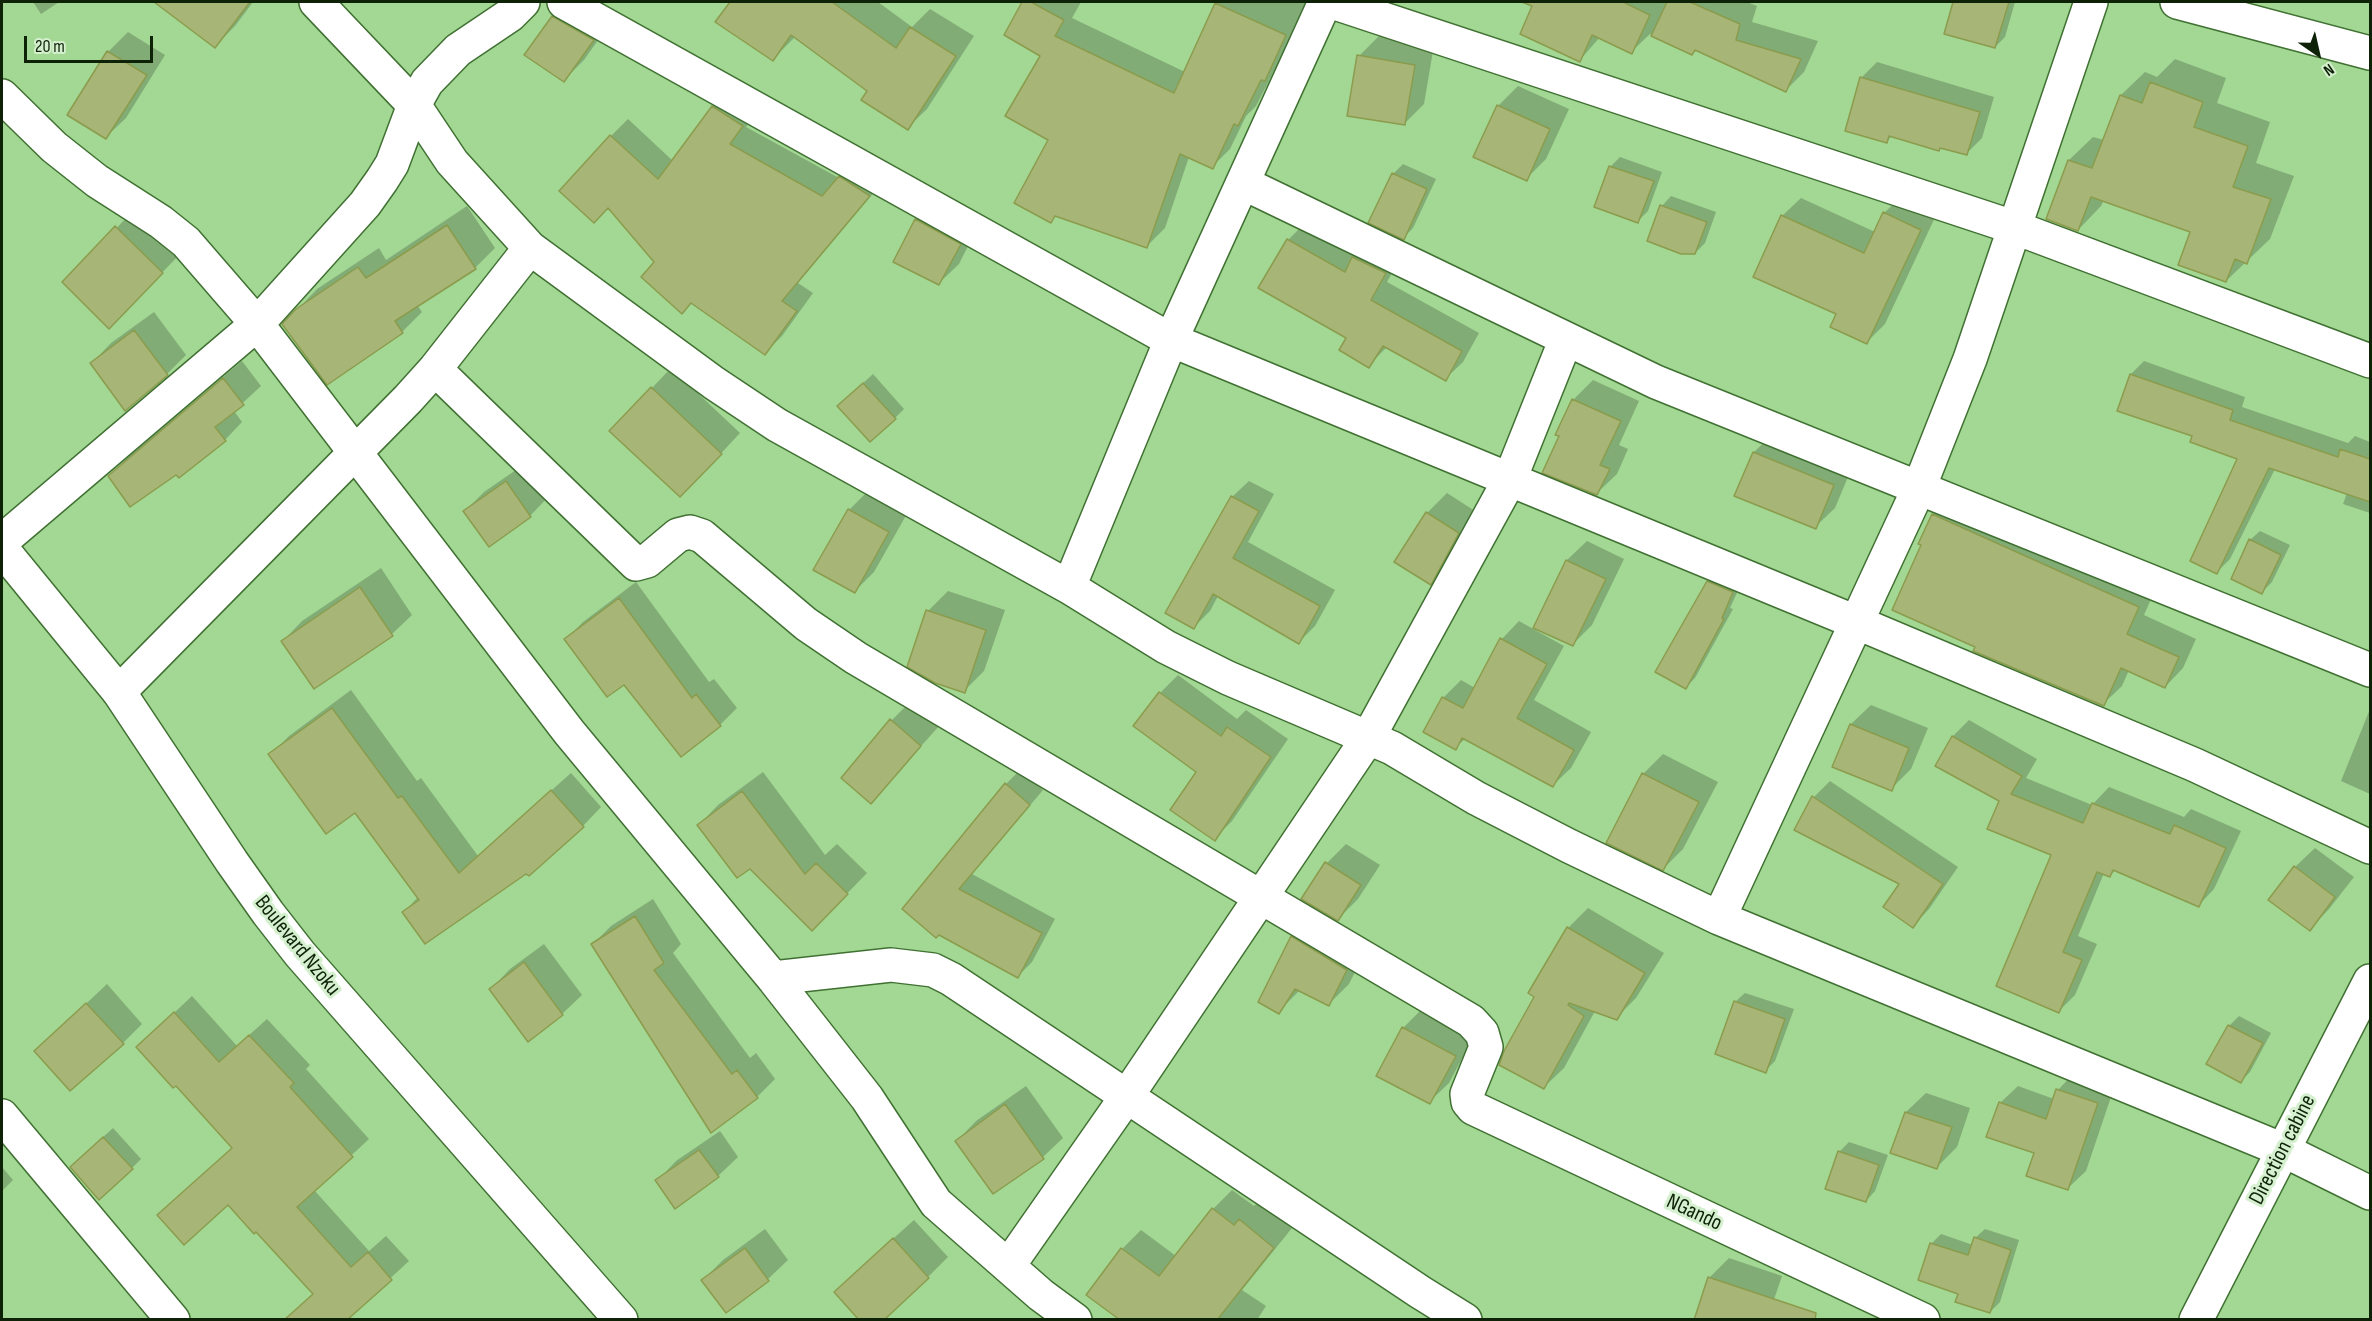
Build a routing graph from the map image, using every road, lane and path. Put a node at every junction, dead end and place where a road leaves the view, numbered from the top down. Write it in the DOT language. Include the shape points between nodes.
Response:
graph roads {
  1 [pos="316,2"];
  2 [pos="523,2"];
  3 [pos="564,2"];
  4 [pos="1325,2"];
  5 [pos="1332,2"];
  6 [pos="2091,2"];
  7 [pos="2177,2"];
  8 [pos="2370,53"];
  9 [pos="2,96"];
  10 [pos="414,105"];
  11 [pos="1243,183"];
  12 [pos="2016,228"];
  13 [pos="530,248"];
  14 [pos="257,324"];
  15 [pos="1566,339"];
  16 [pos="1171,340"];
  17 [pos="2370,361"];
  18 [pos="435,369"];
  19 [pos="356,453"];
  20 [pos="1510,479"];
  21 [pos="1919,488"];
  22 [pos="2,541"];
  23 [pos="2,549"];
  24 [pos="1069,587"];
  25 [pos="1858,623"];
  26 [pos="2370,670"];
  27 [pos="119,692"];
  28 [pos="1368,738"];
  29 [pos="2370,847"];
  30 [pos="1261,898"];
  31 [pos="1719,918"];
  32 [pos="773,978"];
  33 [pos="2370,981"];
  34 [pos="1127,1096"];
  35 [pos="2,1116"];
  36 [pos="2283,1150"];
  37 [pos="2370,1193"];
  38 [pos="1009,1265"];
  39 [pos="173,1320"];
  40 [pos="621,1320"];
  41 [pos="1075,1320"];
  42 [pos="1465,1320"];
  43 [pos="1923,1320"];
  44 [pos="2196,1320"];
  1 -- 10 [label="street"];
  2 -- 10 [label="street" via="441,66"];
  3 -- 16 [label="street"];
  4 -- 11 [label="street"];
  5 -- 12 [label="street"];
  6 -- 12 [label="street"];
  7 -- 8 [label="street"];
  9 -- 14 [label="street" via="97,182 186,242"];
  10 -- 13 [label="street" via="452,162"];
  10 -- 14 [label="street" via="392,164 365,204"];
  11 -- 15 [label="street"];
  11 -- 16 [label="street"];
  12 -- 17 [label="street"];
  12 -- 21 [label="street"];
  13 -- 18 [label="street"];
  13 -- 24 [label="street" via="777,425"];
  14 -- 19 [label="street"];
  14 -- 22 [label="street"];
  15 -- 20 [label="street"];
  15 -- 21 [label="street" via="1656,382"];
  16 -- 20 [label="street"];
  16 -- 24 [label="street"];
  18 -- 19 [label="street"];
  18 -- 30 [label="street" via="636,564 647,561 678,535 690,532 702,536 806,624 856,658"];
  19 -- 27 [label="street"];
  19 -- 32 [label="street" via="569,732"];
  20 -- 25 [label="street"];
  20 -- 28 [label="street"];
  21 -- 25 [label="street"];
  21 -- 26 [label="street"];
  23 -- 27 [label="street, Boulevard Nzoku"];
  24 -- 28 [label="street" via="1166,647"];
  25 -- 29 [label="street" via="2195,765"];
  25 -- 31 [label="street"];
  27 -- 40 [label="street, Boulevard Nzoku" via="287,938"];
  28 -- 30 [label="street"];
  28 -- 31 [label="street" via="1569,846"];
  30 -- 34 [label="street"];
  30 -- 43 [label="street, NGando" via="1471,1022 1482,1033 1486,1047 1467,1094 1473,1108"];
  31 -- 36 [label="street"];
  32 -- 34 [label="street" via="891,965 933,970"];
  32 -- 38 [label="street" via="867,1098 936,1203"];
  33 -- 36 [label="street, Direction cabine"];
  34 -- 38 [label="street"];
  34 -- 42 [label="street"];
  35 -- 39 [label="street"];
  36 -- 37 [label="street"];
  36 -- 44 [label="street, Direction cabine"];
  38 -- 41 [label="street"];
}
